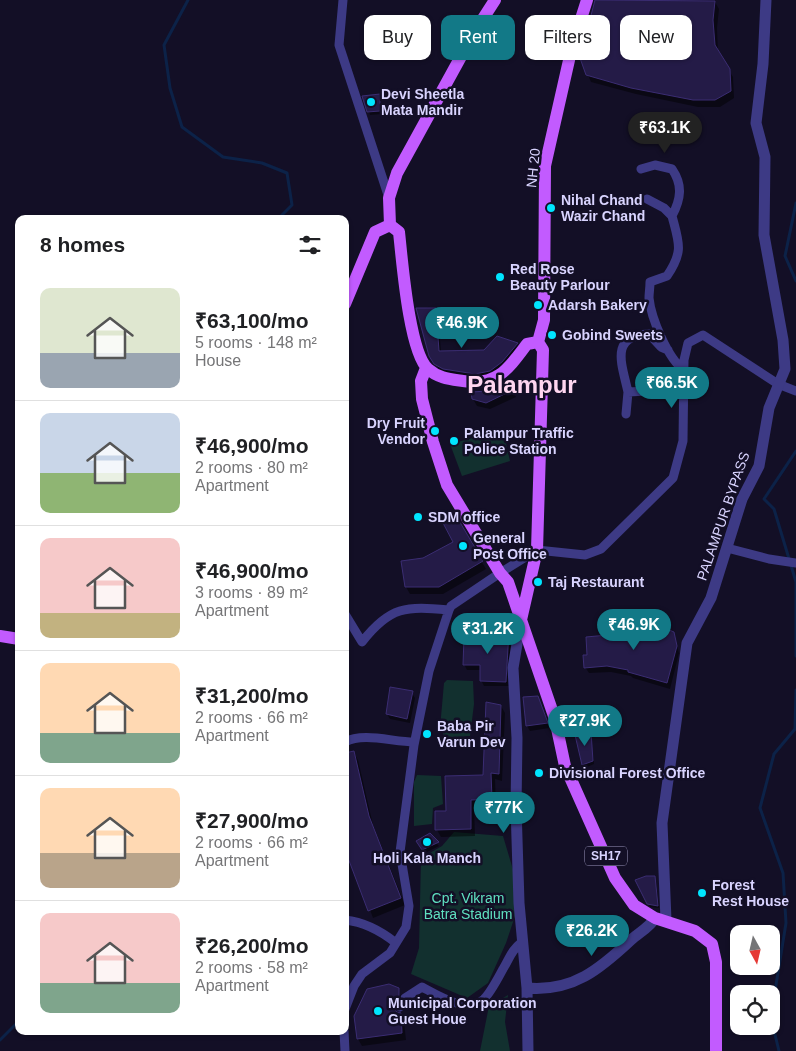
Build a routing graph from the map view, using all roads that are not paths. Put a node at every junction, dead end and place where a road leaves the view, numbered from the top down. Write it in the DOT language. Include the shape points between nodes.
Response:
graph roads {
  1 [pos="343,0"];
  2 [pos="495,0"];
  3 [pos="586,0"];
  4 [pos="766,0"];
  5 [pos="641,168"];
  6 [pos="389,198"];
  7 [pos="647,199"];
  8 [pos="672,216"];
  9 [pos="390,225"];
  10 [pos="349,294"];
  11 [pos="538,342"];
  12 [pos="669,351"];
  13 [pos="426,368"];
  14 [pos="682,369"];
  15 [pos="778,384"];
  16 [pos="796,391"];
  17 [pos="628,392"];
  18 [pos="626,414"];
  19 [pos="727,548"];
  20 [pos="537,550"];
  21 [pos="796,563"];
  22 [pos="500,573"];
  23 [pos="449,610"];
  24 [pos="521,620"];
  25 [pos="349,621"];
  26 [pos="0,636"];
  27 [pos="15,638"];
  28 [pos="349,741"];
  29 [pos="414,742"];
  30 [pos="661,919"];
  31 [pos="349,920"];
  32 [pos="523,941"];
  33 [pos="396,943"];
  34 [pos="526,988"];
  35 [pos="349,999"];
  36 [pos="400,1007"];
  37 [pos="344,1035"];
  38 [pos="345,1051"];
  39 [pos="528,1051"];
  40 [pos="716,1051"];
  1 -- 6 [label="street" via="339,45"];
  2 -- 6 [label="main road" via="396,173"];
  3 -- 11 [label="main road, NH 20" via="545,166 544,320"];
  4 -- 15 [label="street, PALAMPUR BYPASS" via="756,123 765,157 764,235 783,340 785,369"];
  5 -- 8 [label="street" via="665,166 677,176 681,185"];
  6 -- 9 [label="main road"];
  7 -- 8 [label="street"];
  8 -- 12 [label="street" via="680,251 667,276 650,282 649,297"];
  9 -- 10 [label="main road" via="374,232"];
  9 -- 13 [label="main road, SH17" via="399,232 407,312"];
  11 -- 13 [label="main road" via="527,344 508,370 490,380 472,383 440,377"];
  11 -- 20 [label="main road" via="543,350"];
  12 -- 14 [label="street"];
  12 -- 17 [label="street" via="649,334 636,334 625,340 622,363"];
  13 -- 22 [label="main road, SH17" via="421,381 422,399 447,485"];
  14 -- 15 [label="street" via="688,343 703,335"];
  14 -- 17 [label="street" via="670,385 652,392"];
  14 -- 20 [label="street" via="683,441 673,478 601,549 585,555"];
  15 -- 16 [label="street"];
  15 -- 19 [label="street, PALAMPUR BYPASS" via="769,408 759,466 742,499"];
  17 -- 18 [label="street"];
  19 -- 21 [label="street"];
  19 -- 30 [label="street, PALAMPUR BYPASS" via="711,598 687,643 662,822"];
  20 -- 22 [label="street"];
  20 -- 24 [label="main road"];
  22 -- 23 [label="street"];
  22 -- 24 [label="main road, SH17" via="508,582"];
  23 -- 25 [label="street" via="415,607 394,612 373,628 362,642"];
  23 -- 29 [label="street" via="429,671"];
  24 -- 30 [label="main road, SH17" via="555,719 565,766 615,878 634,905"];
  24 -- 32 [label="street" via="513,668"];
  26 -- 27 [label="main road"];
  28 -- 29 [label="street" via="363,736"];
  29 -- 33 [label="street" via="400,852 409,906 406,927"];
  30 -- 34 [label="street" via="577,982 551,989"];
  30 -- 40 [label="main road, SH17" via="695,931 712,944 716,962"];
  31 -- 33 [label="street" via="361,922 382,932"];
  32 -- 34 [label="street"];
  32 -- 36 [label="street" via="511,951 484,998 473,1004 459,1004 422,988 405,998"];
  33 -- 35 [label="street" via="390,954 362,974"];
  34 -- 39 [label="street"];
  37 -- 38 [label="street"];
}
